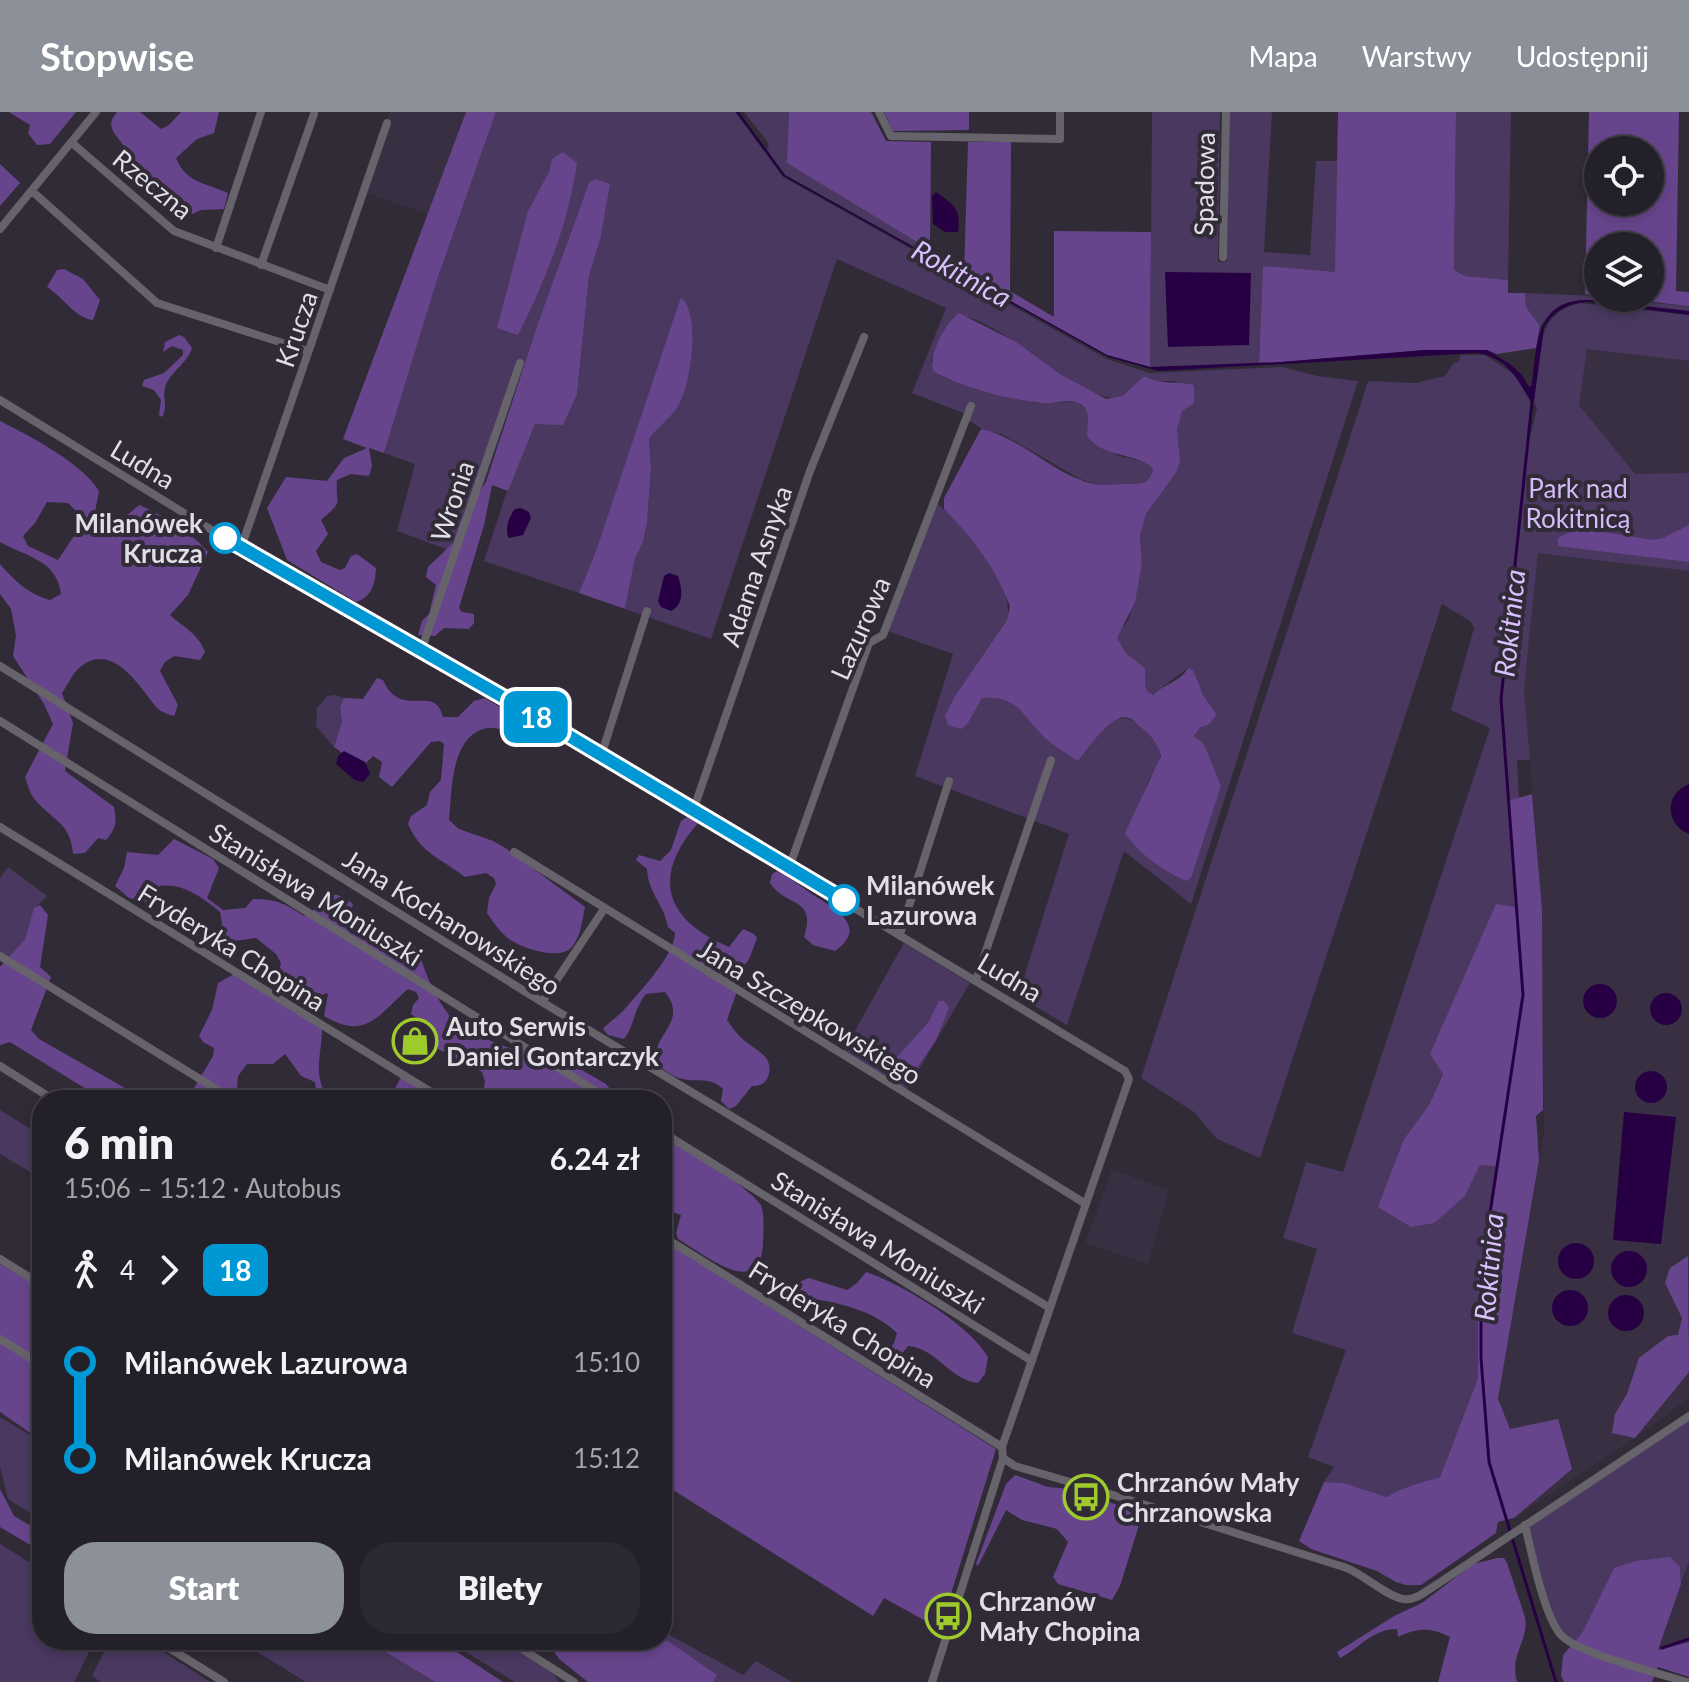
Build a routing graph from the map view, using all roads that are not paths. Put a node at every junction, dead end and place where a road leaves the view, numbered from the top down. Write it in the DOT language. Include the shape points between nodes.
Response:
graph roads {
  1 [pos="96,112"];
  2 [pos="261,112"];
  3 [pos="879,112"];
  4 [pos="1060,112"];
  5 [pos="1226,112"];
  6 [pos="314,114"];
  7 [pos="387,123"];
  8 [pos="71,142"];
  9 [pos="32,191"];
  10 [pos="0,229"];
  11 [pos="216,248"];
  12 [pos="1223,257"];
  13 [pos="261,265"];
  14 [pos="330,290"];
  15 [pos="864,337"];
  16 [pos="308,351"];
  17 [pos="520,363"];
  18 [pos="0,400"];
  19 [pos="971,406"];
  20 [pos="241,548"];
  21 [pos="647,611"];
  22 [pos="421,651"];
  23 [pos="0,666"];
  24 [pos="0,721"];
  25 [pos="601,756"];
  26 [pos="1051,760"];
  27 [pos="949,781"];
  28 [pos="693,811"];
  29 [pos="0,827"];
  30 [pos="514,852"];
  31 [pos="789,868"];
  32 [pos="604,909"];
  33 [pos="900,934"];
  34 [pos="0,956"];
  35 [pos="976,980"];
  36 [pos="542,1002"];
  37 [pos="0,1066"];
  38 [pos="38,1090"];
  39 [pos="218,1090"];
  40 [pos="428,1090"];
  41 [pos="594,1090"];
  42 [pos="672,1138"];
  43 [pos="1086,1204"];
  44 [pos="672,1242"];
  45 [pos="0,1259"];
  46 [pos="32,1279"];
  47 [pos="1050,1308"];
  48 [pos="0,1339"];
  49 [pos="32,1359"];
  50 [pos="1032,1361"];
  51 [pos="1689,1416"];
  52 [pos="1002,1447"];
  53 [pos="1003,1458"];
  54 [pos="1520,1528"];
  55 [pos="172,1650"];
  56 [pos="524,1650"];
  57 [pos="224,1682"];
  58 [pos="574,1682"];
  59 [pos="932,1682"];
  60 [pos="1687,1682"];
  1 -- 8 [label="street"];
  2 -- 11 [label="street"];
  3 -- 4 [label="street" via="891,136 1060,139"];
  5 -- 12 [label="street, Spadowa"];
  6 -- 13 [label="street"];
  7 -- 14 [label="street, Krucza"];
  8 -- 9 [label="street"];
  8 -- 11 [label="street, Rzeczna" via="174,231"];
  9 -- 10 [label="street"];
  9 -- 16 [label="street" via="157,303"];
  11 -- 13 [label="street, Rzeczna"];
  13 -- 14 [label="street, Rzeczna"];
  14 -- 16 [label="street, Krucza"];
  15 -- 28 [label="street, Adama Asnyka" via="810,471"];
  16 -- 20 [label="street, Krucza"];
  17 -- 22 [label="street, Wronia"];
  18 -- 20 [label="street, Ludna"];
  19 -- 31 [label="street, Lazurowa" via="883,635 869,643"];
  20 -- 22 [label="street, Ludna"];
  21 -- 25 [label="street"];
  22 -- 25 [label="street, Ludna"];
  23 -- 36 [label="street, Jana Kochanowskiego"];
  24 -- 41 [label="street, Stanisława Moniuszki"];
  25 -- 28 [label="street, Ludna"];
  26 -- 35 [label="street"];
  27 -- 33 [label="street"];
  28 -- 31 [label="street, Ludna"];
  29 -- 40 [label="street, Fryderyka Chopina"];
  30 -- 32 [label="street, Jana Szczepkowskiego"];
  31 -- 33 [label="street, Ludna"];
  32 -- 36 [label="street"];
  32 -- 43 [label="street, Jana Szczepkowskiego"];
  33 -- 35 [label="street, Ludna"];
  34 -- 39 [label="street"];
  35 -- 43 [label="street, Ludna" via="1125,1071 1129,1079"];
  36 -- 47 [label="street, Jana Kochanowskiego"];
  37 -- 38 [label="street"];
  42 -- 50 [label="street, Stanisława Moniuszki"];
  43 -- 47 [label="street"];
  44 -- 52 [label="street, Fryderyka Chopina"];
  45 -- 46 [label="street"];
  47 -- 50 [label="street"];
  48 -- 49 [label="street"];
  50 -- 52 [label="street"];
  51 -- 54 [label="street"];
  52 -- 53 [label="street"];
  53 -- 54 [label="street" via="1351,1570 1408,1600"];
  53 -- 59 [label="street"];
  54 -- 60 [label="street" via="1550,1620 1562,1637"];
  55 -- 57 [label="street"];
  56 -- 58 [label="street"];
}
